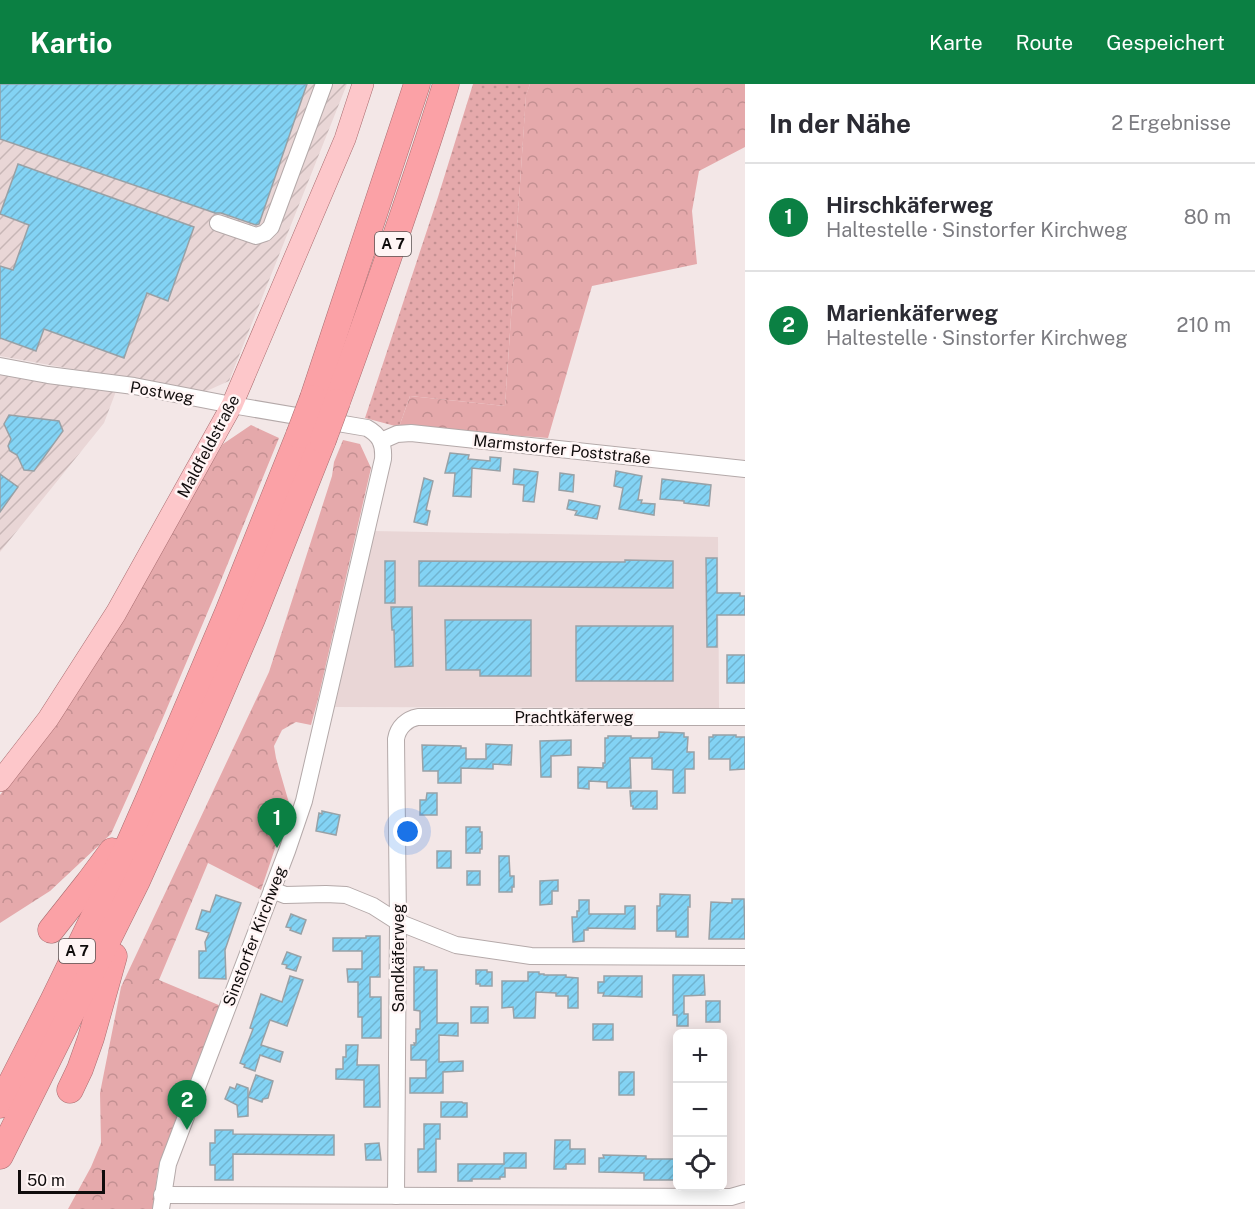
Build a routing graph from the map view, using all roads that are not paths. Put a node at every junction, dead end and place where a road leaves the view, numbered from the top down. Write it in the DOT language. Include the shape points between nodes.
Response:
graph roads {
  1 [pos="324,84"];
  2 [pos="363,84"];
  3 [pos="417,84"];
  4 [pos="446,84"];
  5 [pos="218,223"];
  6 [pos="0,366"];
  7 [pos="325,400"];
  8 [pos="232,405"];
  9 [pos="311,437"];
  10 [pos="382,445"];
  11 [pos="745,469"];
  12 [pos="745,717"];
  13 [pos="405,723"];
  14 [pos="0,782"];
  15 [pos="150,796"];
  16 [pos="137,881"];
  17 [pos="272,890"];
  18 [pos="398,922"];
  19 [pos="51,930"];
  20 [pos="745,957"];
  21 [pos="70,1090"];
  22 [pos="0,1105"];
  23 [pos="0,1156"];
  24 [pos="745,1193"];
  25 [pos="396,1196"];
  26 [pos="162,1202"];
  27 [pos="317,1202"];
  28 [pos="536,1203"];
  1 -- 5 [label="street" via="271,227 256,236"];
  2 -- 8 [label="main road, Maldfeldstraße" via="345,139"];
  3 -- 7 [label="highway, A 7"];
  4 -- 7 [label="highway, A 7" via="385,270"];
  6 -- 8 [label="street, Postweg"];
  7 -- 9 [label="highway, A 7, bridge"];
  8 -- 10 [label="street, Postweg" via="367,428"];
  8 -- 14 [label="main road, Maldfeldstraße" via="116,613 48,719"];
  9 -- 15 [label="highway, A 7" via="228,612"];
  9 -- 16 [label="highway, A 7" via="248,630"];
  10 -- 11 [label="street, Marmstorfer Poststraße" via="397,434 411,433"];
  10 -- 17 [label="street, Sinstorfer Kirchweg" via="383,459 304,801"];
  12 -- 13 [label="street, Prachtkäferweg" via="422,717"];
  13 -- 18 [label="street, Sandkäferweg" via="396,739"];
  15 -- 19 [label="highway"];
  15 -- 22 [label="highway, A 7"];
  16 -- 21 [label="highway" via="92,1038"];
  16 -- 23 [label="highway, A 7"];
  17 -- 18 [label="street" via="285,895 346,895"];
  17 -- 26 [label="street, Sinstorfer Kirchweg" via="168,1164"];
  18 -- 20 [label="street" via="456,945 531,956"];
  18 -- 25 [label="street, Sandkäferweg"];
  24 -- 28 [label="street" via="731,1197"];
  25 -- 27 [label="street"];
  25 -- 28 [label="street"];
  26 -- 27 [label="street"];
}
